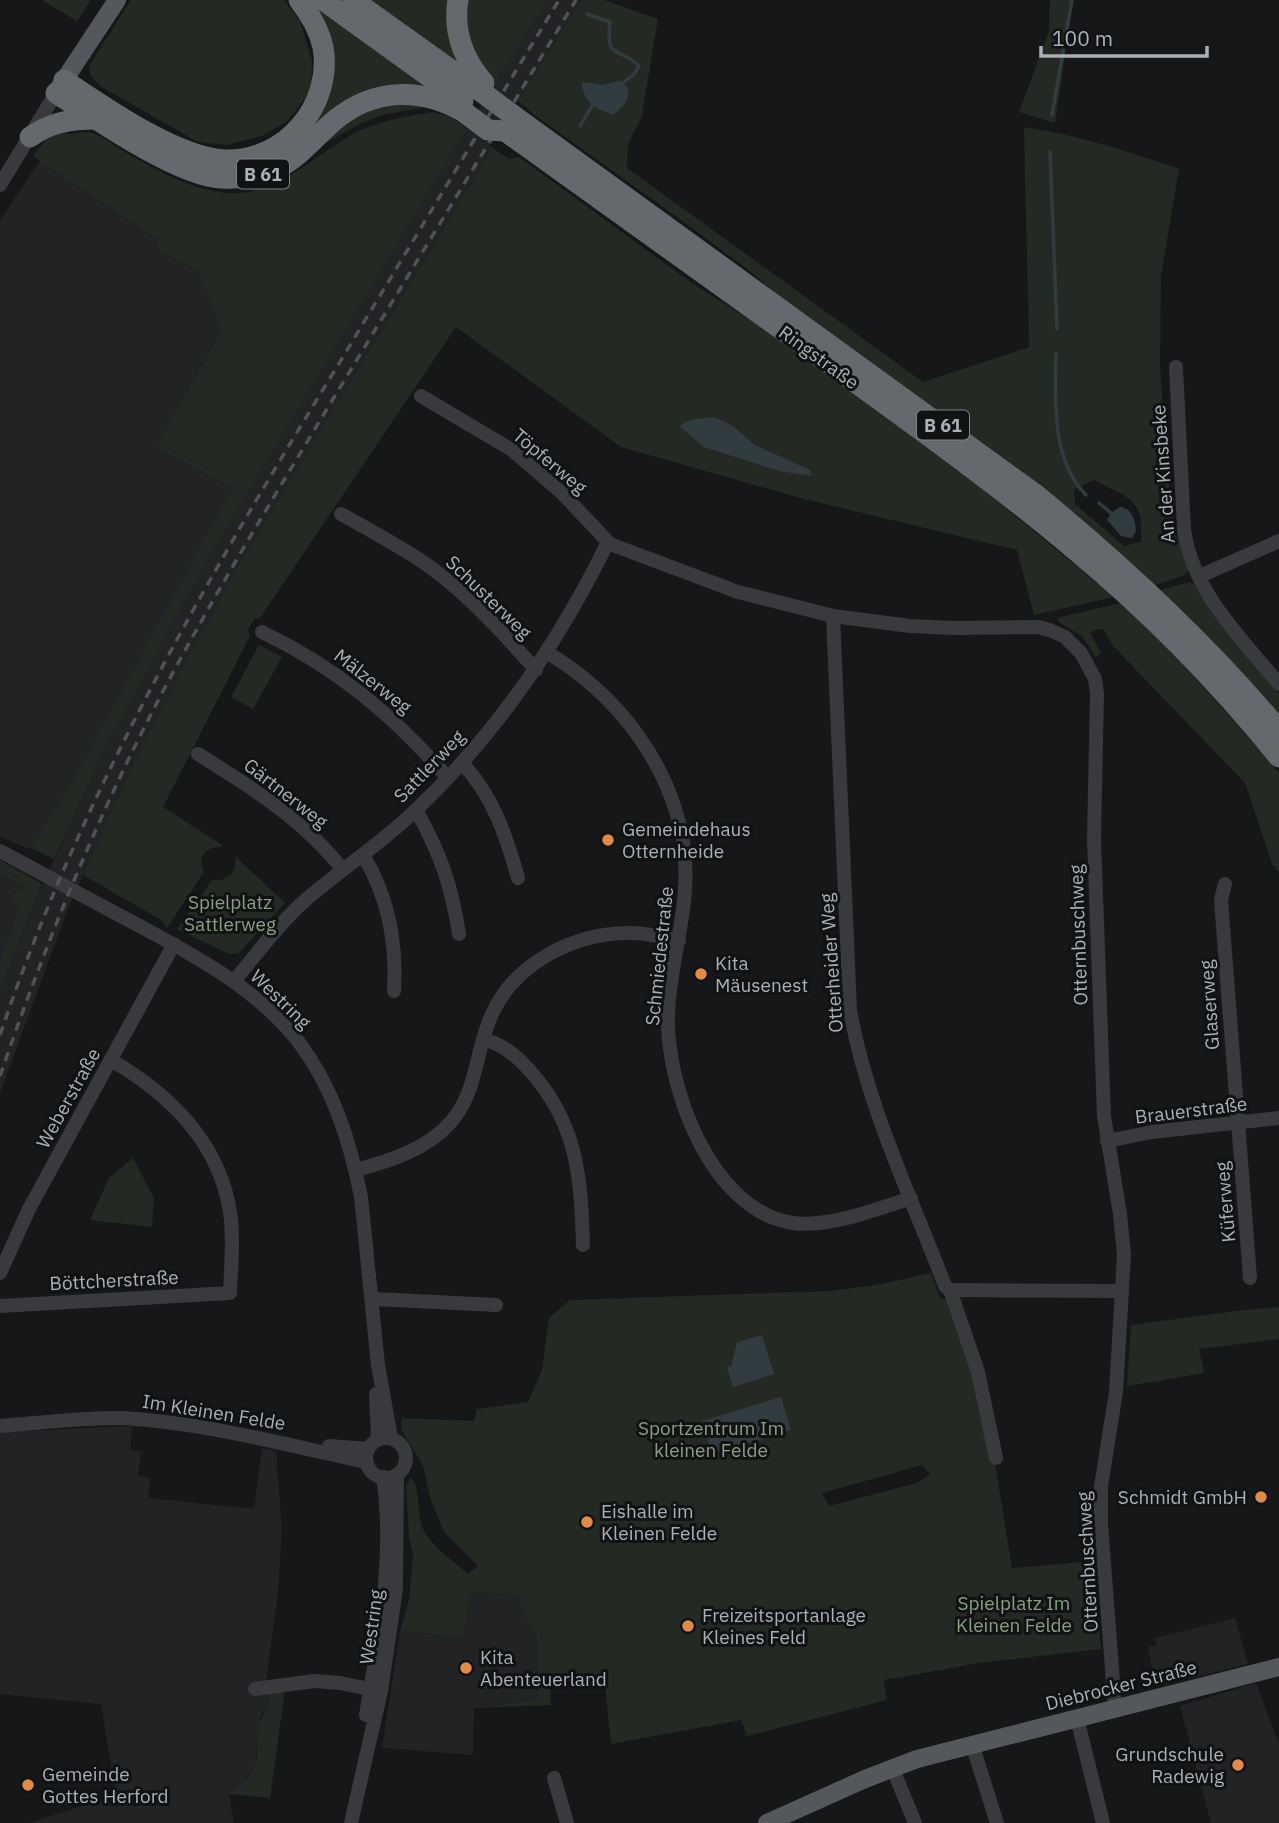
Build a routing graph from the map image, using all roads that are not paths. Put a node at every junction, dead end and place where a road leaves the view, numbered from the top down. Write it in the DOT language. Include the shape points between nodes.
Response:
graph roads {
  1 [pos="117,0"];
  2 [pos="299,0"];
  3 [pos="323,0"];
  4 [pos="353,0"];
  5 [pos="457,0"];
  6 [pos="60,87"];
  7 [pos="478,98"];
  8 [pos="96,120"];
  9 [pos="30,137"];
  10 [pos="0,185"];
  11 [pos="1176,367"];
  12 [pos="421,396"];
  13 [pos="341,514"];
  14 [pos="1279,541"];
  15 [pos="610,544"];
  16 [pos="1200,576"];
  17 [pos="1137,593"];
  18 [pos="833,616"];
  19 [pos="262,632"];
  20 [pos="548,653"];
  21 [pos="536,670"];
  22 [pos="1279,684"];
  23 [pos="1279,730"];
  24 [pos="198,754"];
  25 [pos="1279,757"];
  26 [pos="462,763"];
  27 [pos="448,778"];
  28 [pos="416,810"];
  29 [pos="0,851"];
  30 [pos="363,855"];
  31 [pos="343,870"];
  32 [pos="518,878"];
  33 [pos="1225,884"];
  34 [pos="459,934"];
  35 [pos="680,940"];
  36 [pos="174,944"];
  37 [pos="234,981"];
  38 [pos="394,991"];
  39 [pos="483,1039"];
  40 [pos="111,1060"];
  41 [pos="1279,1118"];
  42 [pos="1238,1123"];
  43 [pos="1107,1141"];
  44 [pos="356,1170"];
  45 [pos="911,1198"];
  46 [pos="583,1245"];
  47 [pos="0,1273"];
  48 [pos="1251,1278"];
  49 [pos="950,1290"];
  50 [pos="1122,1291"];
  51 [pos="373,1299"];
  52 [pos="496,1304"];
  53 [pos="0,1306"];
  54 [pos="0,1426"];
  55 [pos="376,1447"];
  56 [pos="996,1458"];
  57 [pos="390,1476"];
  58 [pos="1279,1667"];
  59 [pos="256,1689"];
  60 [pos="376,1690"];
  61 [pos="1115,1708"];
  62 [pos="1077,1718"];
  63 [pos="972,1744"];
  64 [pos="892,1767"];
  65 [pos="554,1778"];
  66 [pos="351,1823"];
  67 [pos="567,1823"];
  68 [pos="767,1823"];
  69 [pos="915,1823"];
  70 [pos="996,1823"];
  71 [pos="1103,1823"];
  1 -- 6 [label="main road"];
  2 -- 6 [label="highway" via="323,47 322,85 310,113 288,139 251,157 201,156"];
  3 -- 7 [label="highway, Ringstraße / B 61"];
  4 -- 7 [label="highway, Ringstraße / B 61"];
  5 -- 7 [label="highway, B 61" via="456,27"];
  6 -- 8 [label="highway, B 61"];
  6 -- 9 [label="street"];
  7 -- 8 [label="highway, B 61" via="447,102 429,96 390,95 372,100 336,119 280,167 240,178 197,173"];
  7 -- 17 [label="highway, Ringstraße / B 61"];
  8 -- 9 [label="highway" via="65,121"];
  9 -- 10 [label="street"];
  11 -- 16 [label="street, An der Kinsbeke" via="1184,530"];
  12 -- 15 [label="street, Töpferweg" via="512,450 562,493"];
  13 -- 21 [label="street, Schusterweg" via="441,576"];
  14 -- 16 [label="street"];
  15 -- 18 [label="street, Otternbuschweg" via="738,592"];
  15 -- 20 [label="street, Sattlerweg"];
  16 -- 22 [label="street, An der Kinsbeke" via="1215,607"];
  17 -- 23 [label="highway, Ringstraße / B 61" via="1207,649"];
  17 -- 25 [label="highway, Ringstraße / B 61"];
  18 -- 43 [label="street, Otternbuschweg" via="943,628 1039,627 1065,637 1089,664 1097,694 1095,887"];
  18 -- 45 [label="street, Otterheider Weg" via="850,1010 865,1074"];
  19 -- 27 [label="street, Mälzerweg" via="348,681 418,743"];
  20 -- 21 [label="street, Sattlerweg"];
  20 -- 35 [label="street, Schmiedestraße" via="606,696 658,768 676,813 685,859"];
  21 -- 26 [label="street, Sattlerweg"];
  24 -- 31 [label="street, Gärtnerweg" via="297,821"];
  26 -- 27 [label="street, Sattlerweg"];
  26 -- 32 [label="street" via="497,814"];
  27 -- 28 [label="street, Sattlerweg"];
  28 -- 30 [label="street, Sattlerweg"];
  28 -- 34 [label="street" via="442,861"];
  29 -- 36 [label="street, Westring"];
  30 -- 31 [label="street, Sattlerweg"];
  30 -- 38 [label="street" via="387,913 396,965"];
  31 -- 37 [label="street, Sattlerweg" via="299,906"];
  33 -- 42 [label="street, Glaserweg" via="1221,900"];
  35 -- 39 [label="street" via="630,932 582,939 559,949 513,984 492,1014"];
  35 -- 45 [label="street, Schmiedestraße" via="668,1016 675,1074 695,1132 734,1191 760,1213 808,1224"];
  36 -- 37 [label="street, Westring"];
  36 -- 40 [label="street, Weberstraße"];
  37 -- 44 [label="street, Westring" via="284,1025 309,1058 341,1119"];
  39 -- 44 [label="street" via="468,1096 449,1124 412,1150"];
  39 -- 46 [label="street" via="516,1056 559,1113 578,1166"];
  40 -- 47 [label="street, Weberstraße" via="29,1209"];
  40 -- 53 [label="street, Böttcherstraße" via="162,1094 201,1136 212,1156 230,1212 230,1293"];
  41 -- 42 [label="street, Brauerstraße"];
  42 -- 43 [label="street, Brauerstraße"];
  42 -- 48 [label="street, Küferweg"];
  43 -- 50 [label="street, Otternbuschweg" via="1120,1214"];
  44 -- 51 [label="street, Westring"];
  45 -- 49 [label="street, Otterheider Weg"];
  49 -- 50 [label="street"];
  49 -- 56 [label="street, Otterheider Weg" via="978,1373"];
  50 -- 61 [label="street, Otternbuschweg" via="1116,1392 1101,1486"];
  51 -- 52 [label="street"];
  51 -- 55 [label="street, Westring" via="378,1364"];
  54 -- 55 [label="street, Im Kleinen Felde" via="120,1418 296,1445"];
  55 -- 57 [label="street" via="375,1474"];
  55 -- 57 [label="street, Westring" via="402,1446 406,1453 403,1469"];
  57 -- 60 [label="street, Westring"];
  58 -- 61 [label="main road, Diebrocker Straße"];
  59 -- 60 [label="street" via="314,1681"];
  60 -- 66 [label="street, Westring"];
  61 -- 62 [label="main road, Diebrocker Straße"];
  62 -- 63 [label="main road, Diebrocker Straße"];
  62 -- 71 [label="street"];
  63 -- 64 [label="main road, Diebrocker Straße"];
  63 -- 70 [label="street"];
  64 -- 68 [label="main road, Diebrocker Straße"];
  64 -- 69 [label="street"];
  65 -- 67 [label="street"];
}
